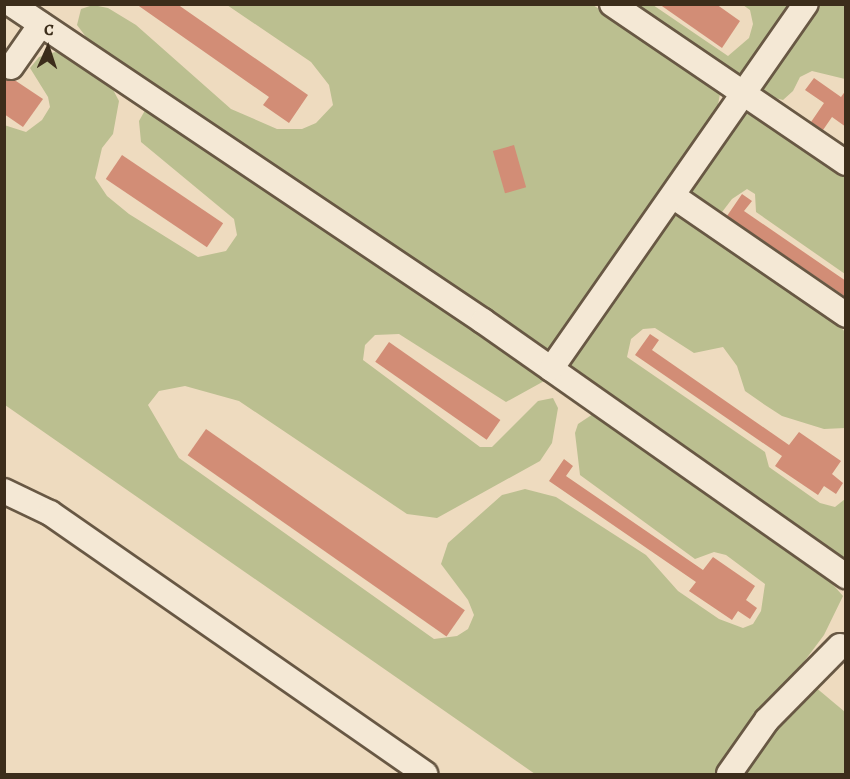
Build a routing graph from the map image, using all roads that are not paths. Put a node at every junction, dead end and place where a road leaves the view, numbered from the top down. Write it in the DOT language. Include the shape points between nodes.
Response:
graph roads {
  1 [pos="11,4"];
  2 [pos="612,4"];
  3 [pos="806,4"];
  4 [pos="40,24"];
  5 [pos="11,67"];
  6 [pos="745,94"];
  7 [pos="846,164"];
  8 [pos="673,196"];
  9 [pos="846,315"];
  10 [pos="551,369"];
  11 [pos="4,491"];
  12 [pos="846,576"];
  13 [pos="843,642"];
  14 [pos="846,671"];
  15 [pos="425,774"];
  16 [pos="729,774"];
  1 -- 4 [label="lane"];
  2 -- 6 [label="lane"];
  3 -- 6 [label="lane"];
  4 -- 5 [label="lane"];
  4 -- 10 [label="lane"];
  6 -- 7 [label="lane"];
  6 -- 8 [label="lane"];
  8 -- 9 [label="lane"];
  8 -- 10 [label="lane"];
  10 -- 12 [label="lane"];
  11 -- 15 [label="lane" via="50,513"];
  13 -- 14 [label="lane" via="841,668"];
  13 -- 16 [label="lane" via="767,720"];
}
